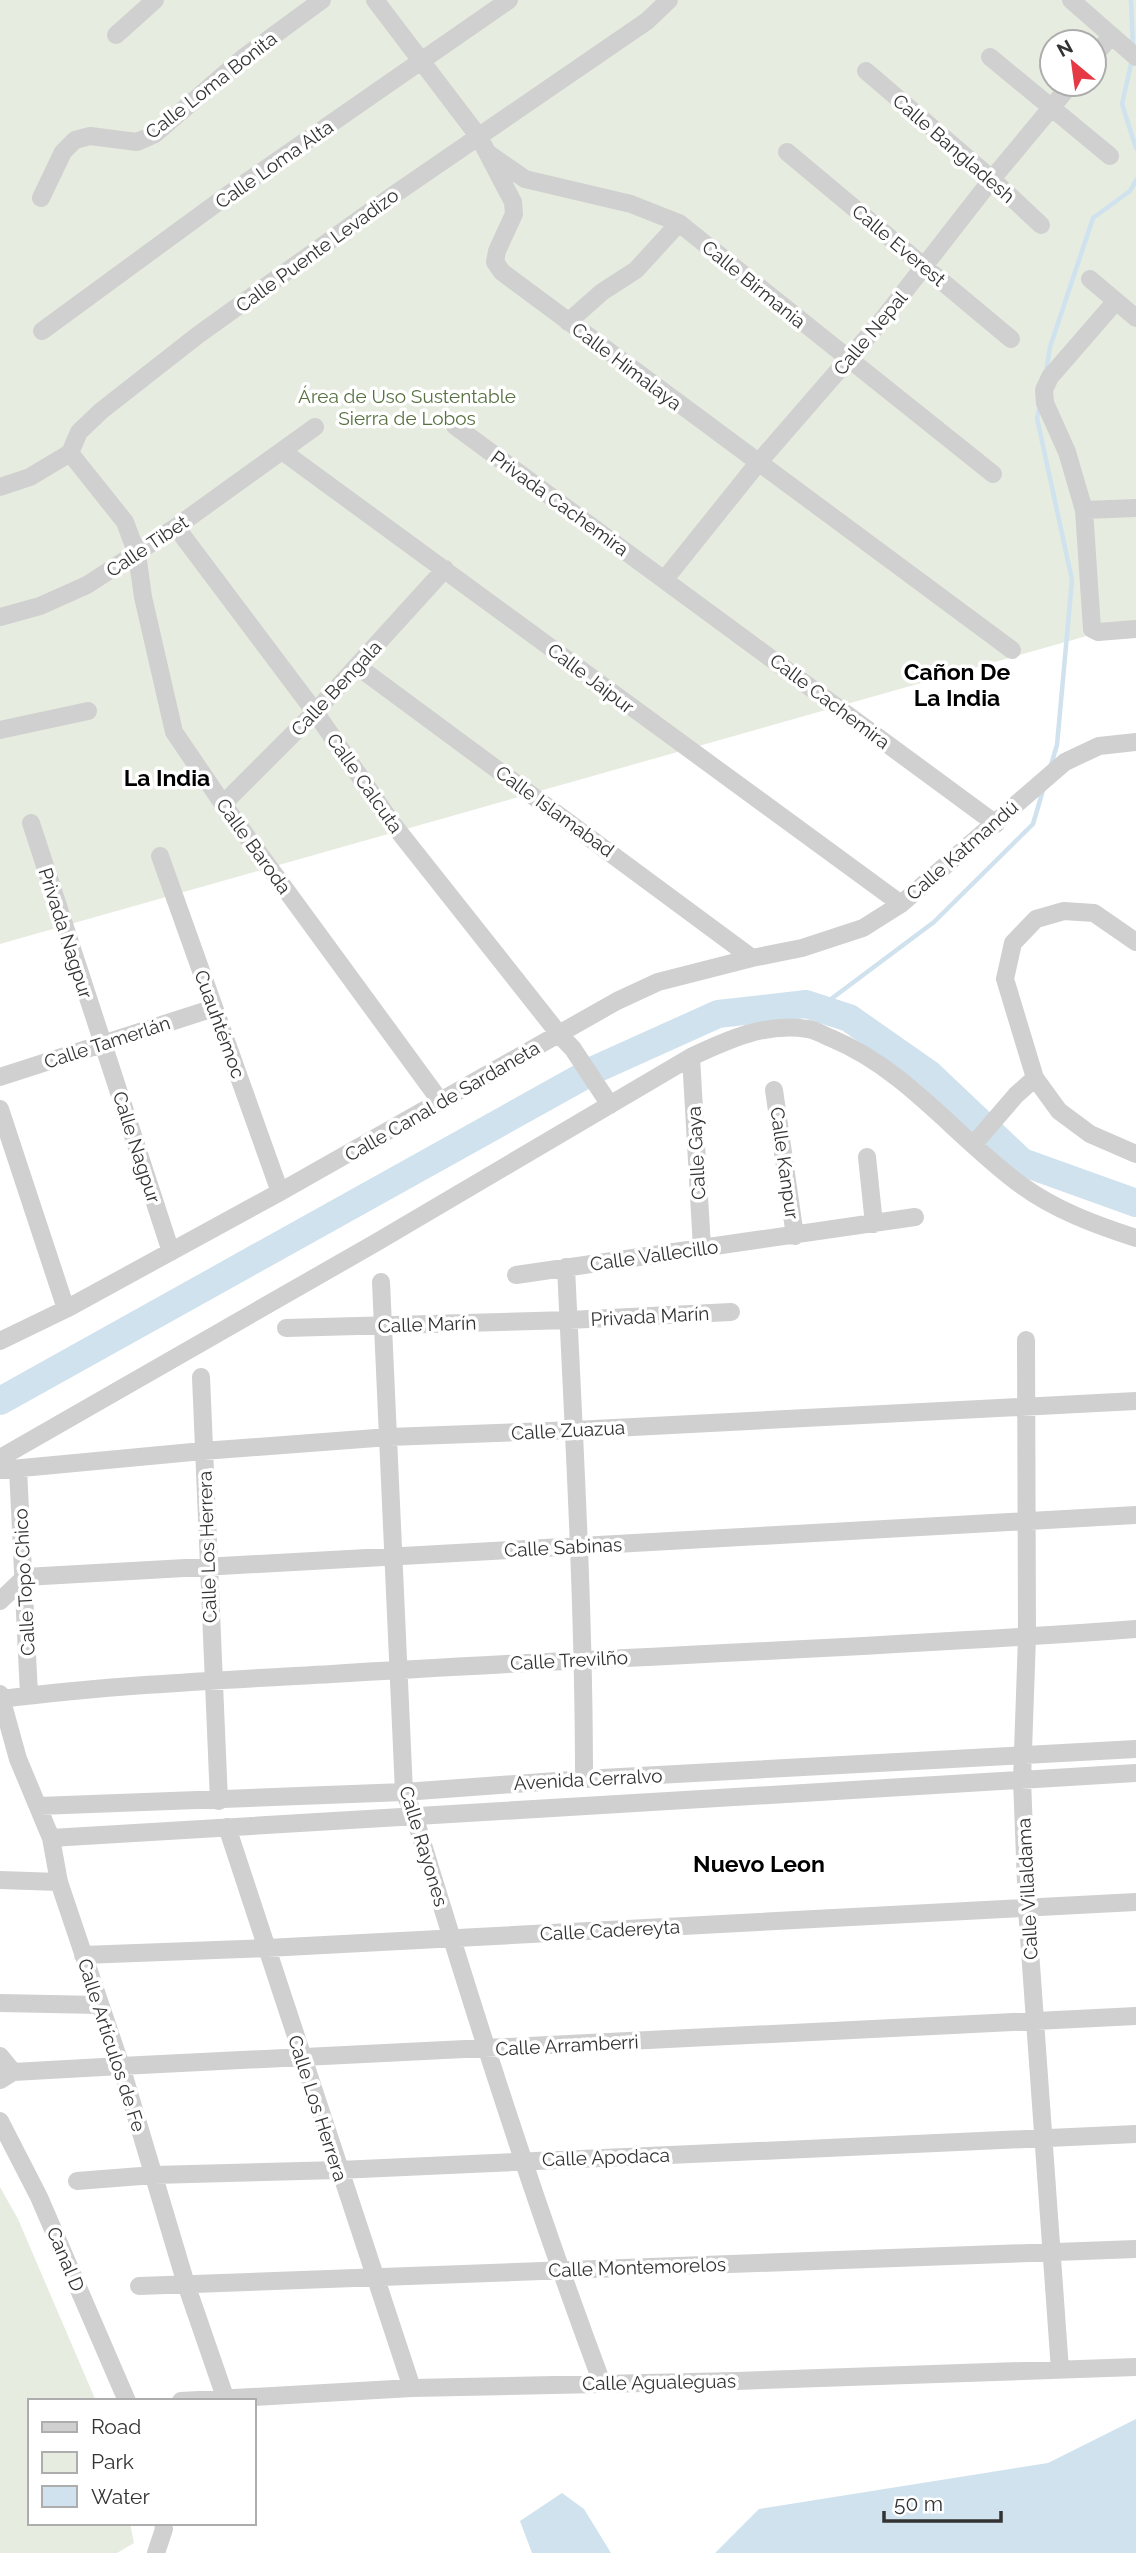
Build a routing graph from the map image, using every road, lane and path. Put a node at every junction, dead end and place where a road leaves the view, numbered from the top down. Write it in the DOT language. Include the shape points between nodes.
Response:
graph roads {
  1 [pos="155,0"];
  2 [pos="322,0"];
  3 [pos="375,0"];
  4 [pos="509,0"];
  5 [pos="669,0"];
  6 [pos="1071,0"];
  7 [pos="116,35"];
  8 [pos="1111,36"];
  9 [pos="1108,40"];
  10 [pos="990,57"];
  11 [pos="1136,57"];
  12 [pos="421,61"];
  13 [pos="866,71"];
  14 [pos="1059,98"];
  15 [pos="1052,107"];
  16 [pos="482,145"];
  17 [pos="787,152"];
  18 [pos="1110,156"];
  19 [pos="992,179"];
  20 [pos="41,198"];
  21 [pos="679,223"];
  22 [pos="1041,225"];
  23 [pos="924,267"];
  24 [pos="1090,279"];
  25 [pos="1116,301"];
  26 [pos="1136,318"];
  27 [pos="568,322"];
  28 [pos="42,331"];
  29 [pos="1011,339"];
  30 [pos="848,360"];
  31 [pos="455,426"];
  32 [pos="315,427"];
  33 [pos="282,451"];
  34 [pos="70,453"];
  35 [pos="758,463"];
  36 [pos="993,474"];
  37 [pos="0,487"];
  38 [pos="1136,508"];
  39 [pos="1084,510"];
  40 [pos="176,527"];
  41 [pos="137,554"];
  42 [pos="445,569"];
  43 [pos="665,579"];
  44 [pos="0,617"];
  45 [pos="1136,629"];
  46 [pos="1012,650"];
  47 [pos="357,666"];
  48 [pos="88,711"];
  49 [pos="315,712"];
  50 [pos="0,730"];
  51 [pos="1136,742"];
  52 [pos="223,804"];
  53 [pos="31,823"];
  54 [pos="996,824"];
  55 [pos="160,856"];
  56 [pos="901,904"];
  57 [pos="1136,942"];
  58 [pos="752,958"];
  59 [pos="214,1008"];
  60 [pos="559,1034"];
  61 [pos="104,1043"];
  62 [pos="691,1057"];
  63 [pos="0,1077"];
  64 [pos="1035,1078"];
  65 [pos="775,1090"];
  66 [pos="605,1098"];
  67 [pos="441,1102"];
  68 [pos="0,1109"];
  69 [pos="977,1140"];
  70 [pos="1136,1154"];
  71 [pos="867,1157"];
  72 [pos="280,1192"];
  73 [pos="915,1217"];
  74 [pos="874,1224"];
  75 [pos="795,1236"];
  76 [pos="1136,1238"];
  77 [pos="702,1248"];
  78 [pos="171,1252"];
  79 [pos="566,1268"];
  80 [pos="516,1275"];
  81 [pos="381,1282"];
  82 [pos="66,1309"];
  83 [pos="731,1312"];
  84 [pos="569,1320"];
  85 [pos="383,1325"];
  86 [pos="286,1328"];
  87 [pos="1027,1340"];
  88 [pos="0,1341"];
  89 [pos="201,1377"];
  90 [pos="1136,1401"];
  91 [pos="1028,1407"];
  92 [pos="575,1430"];
  93 [pos="388,1437"];
  94 [pos="203,1451"];
  95 [pos="0,1458"];
  96 [pos="9,1470"];
  97 [pos="1136,1515"];
  98 [pos="1025,1522"];
  99 [pos="579,1546"];
  100 [pos="393,1555"];
  101 [pos="209,1566"];
  102 [pos="24,1577"];
  103 [pos="0,1601"];
  104 [pos="1136,1629"];
  105 [pos="1027,1637"];
  106 [pos="584,1660"];
  107 [pos="399,1670"];
  108 [pos="212,1681"];
  109 [pos="29,1695"];
  110 [pos="1,1696"];
  111 [pos="1136,1749"];
  112 [pos="1024,1757"];
  113 [pos="9,1758"];
  114 [pos="1136,1773"];
  115 [pos="584,1779"];
  116 [pos="1022,1780"];
  117 [pos="404,1792"];
  118 [pos="219,1801"];
  119 [pos="39,1806"];
  120 [pos="414,1815"];
  121 [pos="227,1827"];
  122 [pos="51,1838"];
  123 [pos="0,1880"];
  124 [pos="58,1882"];
  125 [pos="1136,1902"];
  126 [pos="1027,1909"];
  127 [pos="451,1938"];
  128 [pos="267,1948"];
  129 [pos="83,1955"];
  130 [pos="0,2003"];
  131 [pos="100,2005"];
  132 [pos="1136,2016"];
  133 [pos="1034,2021"];
  134 [pos="485,2049"];
  135 [pos="0,2056"];
  136 [pos="301,2057"];
  137 [pos="121,2066"];
  138 [pos="7,2076"];
  139 [pos="1,2125"];
  140 [pos="1136,2134"];
  141 [pos="1043,2140"];
  142 [pos="523,2160"];
  143 [pos="339,2170"];
  144 [pos="154,2175"];
  145 [pos="77,2181"];
  146 [pos="1136,2249"];
  147 [pos="1050,2253"];
  148 [pos="559,2270"];
  149 [pos="374,2279"];
  150 [pos="186,2284"];
  151 [pos="139,2286"];
  152 [pos="1136,2367"];
  153 [pos="1060,2370"];
  154 [pos="602,2383"];
  155 [pos="412,2388"];
  156 [pos="225,2397"];
  157 [pos="126,2399"];
  158 [pos="203,2399"];
  159 [pos="163,2525"];
  160 [pos="156,2553"];
  1 -- 7 [label="street"];
  2 -- 20 [label="street, Calle Loma Bonita" via="243,58 155,134 137,142 90,136 75,140 63,152"];
  3 -- 12 [label="street, Calle Himalaya"];
  4 -- 12 [label="street, Calle Loma Alta"];
  5 -- 16 [label="street, Calle Puente Levadizo"];
  6 -- 8 [label="street"];
  8 -- 9 [label="street"];
  8 -- 11 [label="street"];
  10 -- 15 [label="street"];
  12 -- 16 [label="street, Calle Himalaya"];
  12 -- 28 [label="street, Calle Loma Alta"];
  13 -- 19 [label="street, Calle Bangladesh"];
  14 -- 15 [label="street, Calle Nepal"];
  15 -- 18 [label="street"];
  15 -- 19 [label="street, Calle Nepal"];
  16 -- 21 [label="street, Calle Birmania" via="525,178 631,204"];
  16 -- 27 [label="street, Calle Himalaya" via="513,202 514,214 495,262"];
  16 -- 34 [label="street, Calle Puente Levadizo" via="392,195 198,335 100,411 79,432"];
  17 -- 23 [label="street, Calle Everest"];
  19 -- 22 [label="street, Calle Bangladesh"];
  19 -- 23 [label="street, Calle Nepal"];
  21 -- 27 [label="street" via="636,270"];
  21 -- 30 [label="street, Calle Birmania"];
  23 -- 29 [label="street, Calle Everest"];
  23 -- 30 [label="street, Calle Nepal"];
  24 -- 25 [label="street"];
  25 -- 26 [label="street"];
  25 -- 39 [label="street" via="1049,377 1044,390"];
  27 -- 35 [label="street, Calle Himalaya"];
  30 -- 35 [label="street, Calle Nepal"];
  30 -- 36 [label="street, Calle Birmania"];
  31 -- 43 [label="street, Privada Cachemira"];
  32 -- 33 [label="street, Calle Tibet"];
  33 -- 40 [label="street, Calle Tibet"];
  33 -- 42 [label="street, Calle Jaipur"];
  34 -- 37 [label="street, Calle Puente Levadizo" via="30,477"];
  34 -- 41 [label="street, Calle Baroda" via="125,522"];
  35 -- 43 [label="street, Calle Nepal"];
  35 -- 46 [label="street, Calle Himalaya"];
  38 -- 39 [label="street"];
  39 -- 45 [label="street" via="1092,629"];
  40 -- 41 [label="street, Calle Tibet"];
  40 -- 49 [label="street, Calle Calcuta"];
  41 -- 44 [label="street, Calle Tibet" via="87,585"];
  41 -- 52 [label="street, Calle Baroda" via="174,732"];
  42 -- 47 [label="street, Calle Bengala"];
  42 -- 56 [label="street, Calle Jaipur"];
  43 -- 54 [label="street, Calle Cachemira"];
  47 -- 49 [label="street, Calle Bengala"];
  47 -- 58 [label="street, Calle Islamabad"];
  48 -- 50 [label="street"];
  49 -- 52 [label="street, Calle Bengala"];
  49 -- 60 [label="street, Calle Calcuta" via="393,823"];
  51 -- 54 [label="street, Calle Katmandú" via="1099,746 1065,762"];
  52 -- 67 [label="street, Calle Baroda"];
  53 -- 61 [label="street, Privada Nagpur"];
  54 -- 56 [label="street, Calle Katmandú"];
  55 -- 59 [label="street, Cuauhtémoc"];
  56 -- 58 [label="street, Calle Canal de Sardaneta" via="863,928"];
  57 -- 64 [label="street" via="1094,913 1065,911 1035,919 1013,943 1005,979"];
  58 -- 60 [label="street, Calle Canal de Sardaneta" via="658,982"];
  59 -- 61 [label="street, Calle Tamerlán"];
  59 -- 72 [label="street, Cuauhtémoc"];
  60 -- 66 [label="street, Calle Calcuta"];
  60 -- 67 [label="street, Calle Canal de Sardaneta"];
  61 -- 63 [label="street, Calle Tamerlán"];
  61 -- 78 [label="street, Calle Nagpur"];
  62 -- 66 [label="street"];
  62 -- 69 [label="street" via="759,1031 810,1029 883,1065"];
  62 -- 77 [label="street, Calle Gaya"];
  64 -- 69 [label="street"];
  64 -- 70 [label="street" via="1059,1111 1090,1134"];
  65 -- 75 [label="street, Calle Kanpur"];
  66 -- 95 [label="street" via="377,1242"];
  67 -- 72 [label="street, Calle Canal de Sardaneta"];
  68 -- 82 [label="street"];
  69 -- 76 [label="street" via="1022,1186 1087,1222"];
  71 -- 74 [label="street"];
  72 -- 78 [label="street, Calle Canal de Sardaneta"];
  73 -- 74 [label="street, Calle Vallecillo"];
  74 -- 75 [label="street, Calle Vallecillo"];
  75 -- 77 [label="street, Calle Vallecillo"];
  77 -- 79 [label="street, Calle Vallecillo"];
  78 -- 82 [label="street, Calle Canal de Sardaneta"];
  79 -- 80 [label="street"];
  79 -- 84 [label="street, Calle Vallecillo"];
  81 -- 85 [label="street, Calle Rayones"];
  82 -- 88 [label="street, Calle Canal de Sardaneta"];
  83 -- 84 [label="street, Privada Marín"];
  84 -- 85 [label="street, Calle Marín"];
  84 -- 92 [label="street, Calle Vallecillo"];
  85 -- 86 [label="street, Calle Marín"];
  85 -- 93 [label="street, Calle Rayones"];
  87 -- 91 [label="street, Calle Villaldama"];
  89 -- 94 [label="street, Calle Los Herrera"];
  90 -- 91 [label="street, Calle Zuazua"];
  91 -- 92 [label="street, Calle Zuazua"];
  91 -- 98 [label="street, Calle Villaldama"];
  92 -- 93 [label="street, Calle Zuazua"];
  92 -- 99 [label="street, Calle Vallecillo"];
  93 -- 94 [label="street, Calle Zuazua"];
  93 -- 100 [label="street, Calle Rayones"];
  94 -- 96 [label="street, Calle Zuazua"];
  94 -- 101 [label="street, Calle Los Herrera"];
  96 -- 102 [label="street, Calle Topo Chico"];
  97 -- 98 [label="street, Calle Sabinas"];
  98 -- 99 [label="street, Calle Sabinas"];
  98 -- 105 [label="street, Calle Villaldama"];
  99 -- 100 [label="street, Calle Sabinas"];
  99 -- 106 [label="street, Calle Vallecillo"];
  100 -- 101 [label="street, Calle Sabinas"];
  100 -- 107 [label="street, Calle Rayones"];
  101 -- 102 [label="street, Calle Sabinas"];
  101 -- 108 [label="street, Calle Los Herrera"];
  102 -- 103 [label="street"];
  102 -- 109 [label="street, Calle Topo Chico"];
  104 -- 105 [label="street, Calle Trevilño"];
  105 -- 106 [label="street, Calle Trevilño"];
  105 -- 112 [label="street, Calle Villaldama"];
  106 -- 107 [label="street, Calle Trevilño"];
  106 -- 115 [label="street, Calle Vallecillo"];
  107 -- 108 [label="street, Calle Trevilño"];
  107 -- 117 [label="street, Calle Rayones"];
  108 -- 109 [label="street, Calle Trevilño"];
  108 -- 118 [label="street, Calle Los Herrera"];
  109 -- 110 [label="street, Calle Trevilño"];
  110 -- 113 [label="street, Calle Artículos de Fe"];
  111 -- 112 [label="street, Avenida Cerralvo"];
  112 -- 115 [label="street, Avenida Cerralvo"];
  112 -- 116 [label="street, Calle Villaldama"];
  113 -- 119 [label="street, Calle Artículos de Fe"];
  114 -- 116 [label="street, Avenida Cerralvo"];
  115 -- 117 [label="street, Avenida Cerralvo"];
  116 -- 120 [label="street, Avenida Cerralvo"];
  116 -- 126 [label="street, Calle Villaldama"];
  117 -- 118 [label="street, Avenida Cerralvo"];
  117 -- 120 [label="street, Calle Rayones"];
  118 -- 119 [label="street, Avenida Cerralvo"];
  119 -- 122 [label="street, Calle Artículos de Fe"];
  120 -- 121 [label="street, Avenida Cerralvo"];
  120 -- 127 [label="street, Calle Rayones"];
  121 -- 122 [label="street, Avenida Cerralvo"];
  121 -- 128 [label="street, Calle Los Herrera"];
  122 -- 124 [label="street, Calle Artículos de Fe"];
  123 -- 124 [label="street"];
  124 -- 129 [label="street, Calle Artículos de Fe"];
  125 -- 126 [label="street, Calle Cadereyta"];
  126 -- 127 [label="street, Calle Cadereyta"];
  126 -- 133 [label="street, Calle Villaldama"];
  127 -- 128 [label="street, Calle Cadereyta"];
  127 -- 134 [label="street, Calle Rayones"];
  128 -- 129 [label="street, Calle Cadereyta"];
  128 -- 136 [label="street, Calle Los Herrera"];
  129 -- 131 [label="street, Calle Artículos de Fe"];
  130 -- 131 [label="street"];
  131 -- 137 [label="street, Calle Artículos de Fe"];
  132 -- 133 [label="street, Calle Arramberri"];
  133 -- 134 [label="street, Calle Arramberri"];
  133 -- 141 [label="street, Calle Villaldama"];
  134 -- 136 [label="street, Calle Arramberri"];
  134 -- 142 [label="street, Calle Rayones"];
  135 -- 138 [label="street"];
  136 -- 137 [label="street, Calle Arramberri"];
  136 -- 143 [label="street, Calle Los Herrera"];
  137 -- 138 [label="street, Calle Arramberri"];
  137 -- 144 [label="street, Calle Artículos de Fe"];
  139 -- 157 [label="street, Canal D" via="39,2197"];
  140 -- 141 [label="street, Calle Apodaca"];
  141 -- 142 [label="street, Calle Apodaca"];
  141 -- 147 [label="street, Calle Villaldama"];
  142 -- 143 [label="street, Calle Apodaca"];
  142 -- 148 [label="street, Calle Rayones"];
  143 -- 144 [label="street, Calle Apodaca"];
  143 -- 149 [label="street, Calle Los Herrera"];
  144 -- 145 [label="street, Calle Apodaca"];
  144 -- 150 [label="street, Calle Artículos de Fe"];
  146 -- 147 [label="street, Calle Montemorelos"];
  147 -- 148 [label="street, Calle Montemorelos"];
  147 -- 153 [label="street, Calle Villaldama"];
  148 -- 149 [label="street, Calle Montemorelos"];
  148 -- 154 [label="street, Calle Rayones"];
  149 -- 150 [label="street, Calle Montemorelos"];
  149 -- 155 [label="street, Calle Los Herrera"];
  150 -- 151 [label="street, Calle Montemorelos"];
  150 -- 156 [label="street, Calle Artículos de Fe"];
  152 -- 153 [label="street, Calle Agualeguas"];
  153 -- 154 [label="street, Calle Agualeguas"];
  154 -- 155 [label="street, Calle Agualeguas"];
  155 -- 156 [label="street, Calle Agualeguas"];
  156 -- 158 [label="street, Calle Agualeguas"];
  159 -- 160 [label="street"];
}
